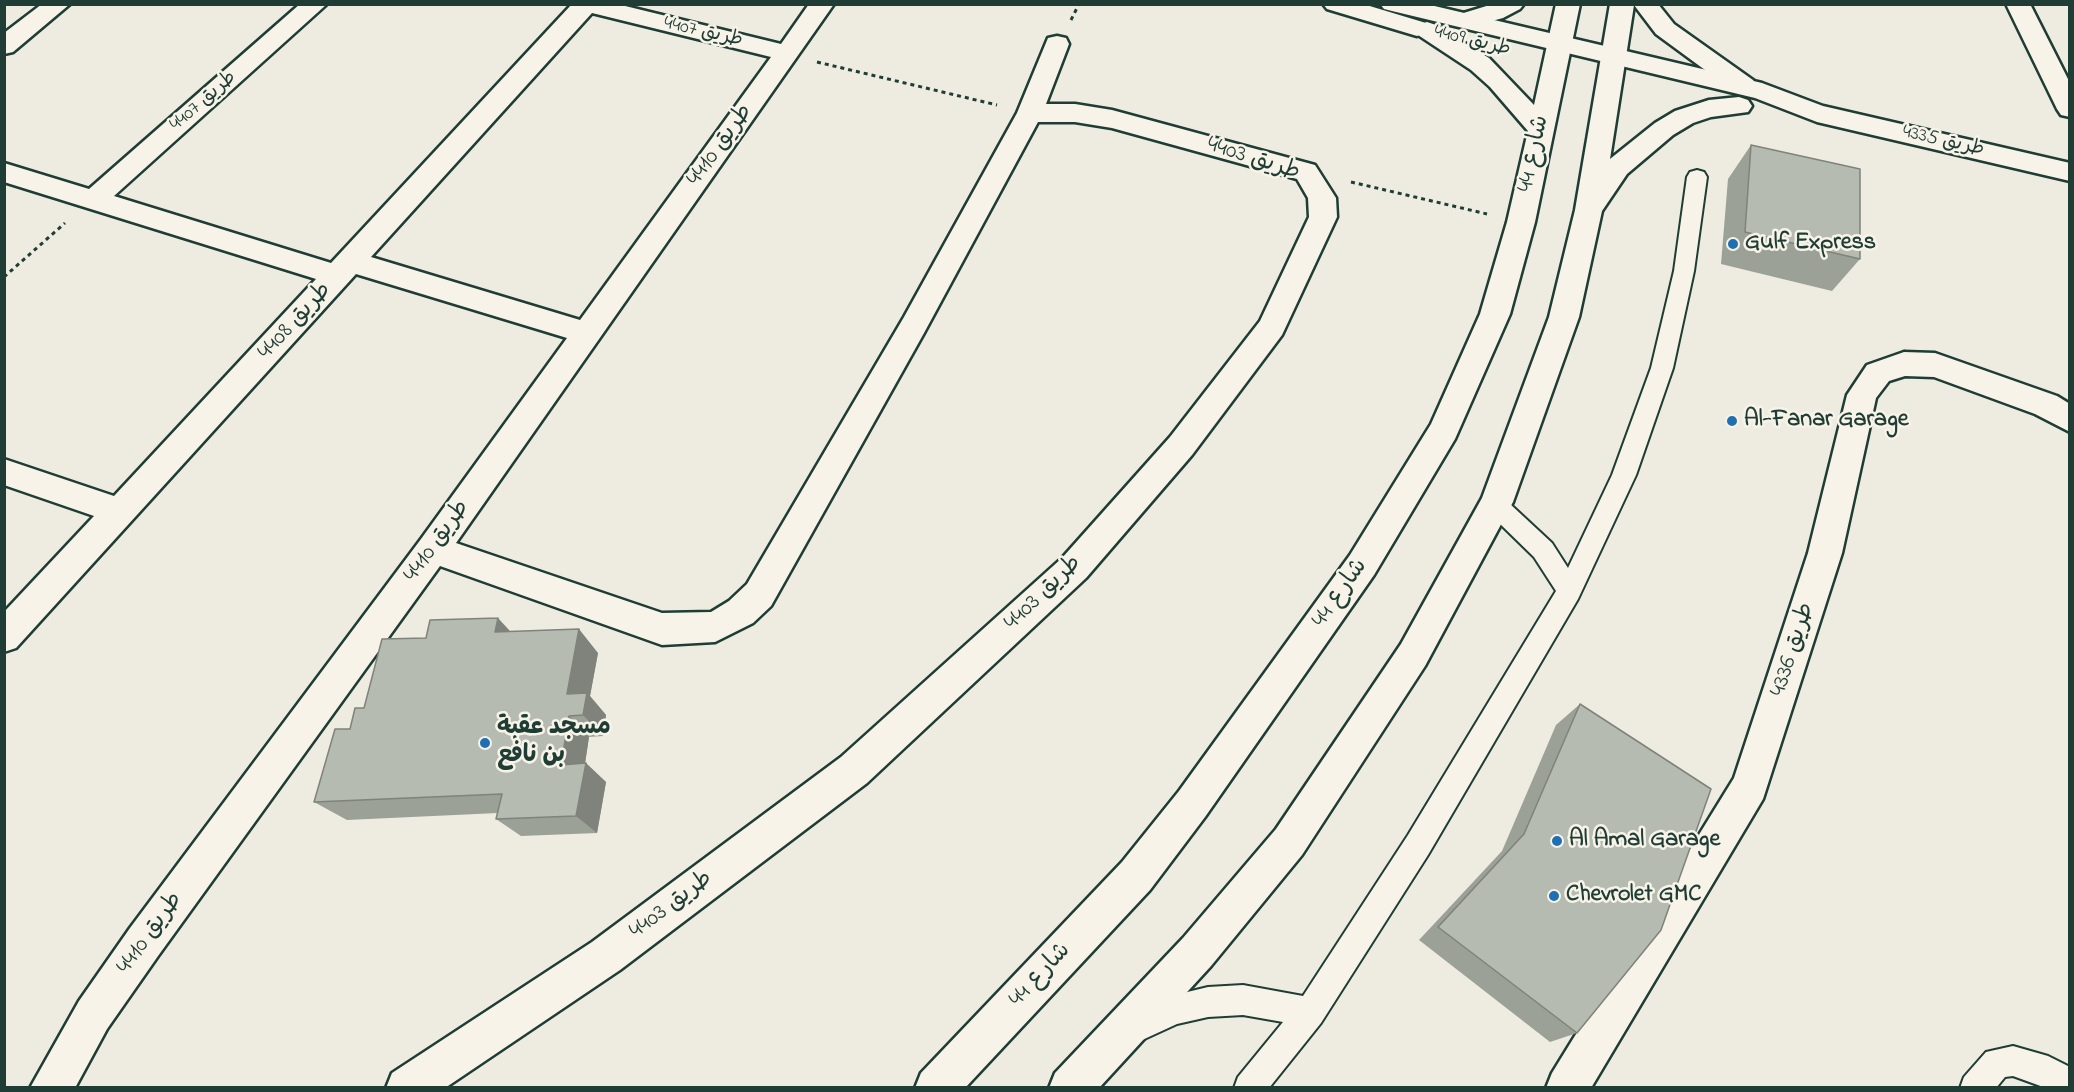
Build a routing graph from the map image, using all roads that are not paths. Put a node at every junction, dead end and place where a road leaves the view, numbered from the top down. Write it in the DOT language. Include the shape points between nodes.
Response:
graph roads {
  1 [pos="58,4"];
  2 [pos="315,4"];
  3 [pos="822,4"];
  4 [pos="1335,4"];
  5 [pos="1392,4"];
  6 [pos="1512,4"];
  7 [pos="1568,4"];
  8 [pos="1622,4"];
  9 [pos="1645,4"];
  10 [pos="2018,4"];
  11 [pos="585,5"];
  12 [pos="1466,20"];
  13 [pos="1427,30"];
  14 [pos="1057,44"];
  15 [pos="4,46"];
  16 [pos="787,53"];
  17 [pos="1557,53"];
  18 [pos="1611,66"];
  19 [pos="1742,96"];
  20 [pos="2070,109"];
  21 [pos="1030,113"];
  22 [pos="1540,129"];
  23 [pos="4,172"];
  24 [pos="2070,172"];
  25 [pos="1697,177"];
  26 [pos="93,200"];
  27 [pos="1589,210"];
  28 [pos="346,269"];
  29 [pos="587,333"];
  30 [pos="2070,420"];
  31 [pos="4,471"];
  32 [pos="1497,502"];
  33 [pos="121,512"];
  34 [pos="433,549"];
  35 [pos="1569,591"];
  36 [pos="4,638"];
  37 [pos="1310,1012"];
  38 [pos="1113,1044"];
  39 [pos="51,1085"];
  40 [pos="2070,1085"];
  41 [pos="407,1088"];
  42 [pos="936,1088"];
  43 [pos="1070,1088"];
  44 [pos="1249,1088"];
  45 [pos="1567,1088"];
  46 [pos="1975,1088"];
  1 -- 15 [label="street"];
  2 -- 26 [label="street, طريق 4407"];
  3 -- 16 [label="street, طريق 4410"];
  4 -- 13 [label="street, طريق 4409"];
  5 -- 12 [label="street, طريق 4409"];
  6 -- 12 [label="street"];
  7 -- 17 [label="street, شارع 44"];
  8 -- 18 [label="street"];
  9 -- 19 [label="street" via="1672,34"];
  10 -- 20 [label="street"];
  11 -- 16 [label="street, طريق 4407"];
  11 -- 28 [label="street, طريق 4408"];
  12 -- 17 [label="street, طريق 4409"];
  13 -- 17 [label="street, طريق 4409"];
  13 -- 22 [label="street" via="1480,64"];
  14 -- 21 [label="street"];
  16 -- 29 [label="street, طريق 4410"];
  17 -- 18 [label="street, طريق 4409"];
  17 -- 22 [label="street, شارع 44"];
  18 -- 19 [label="street, طريق 4335"];
  18 -- 27 [label="street"];
  19 -- 24 [label="street, طريق 4335" via="1765,111 1817,113"];
  19 -- 27 [label="street" via="1684,117 1664,129 1618,167"];
  21 -- 34 [label="street" via="759,595 741,612 715,627 662,629"];
  21 -- 41 [label="street, طريق 4403" via="1112,119 1306,172 1322,198 1323,217 1272,327 1181,446 1074,568 854,770 606,956"];
  22 -- 42 [label="street, شارع 44" via="1521,222 1495,314 1444,430 1362,565 1136,876"];
  23 -- 26 [label="street"];
  25 -- 35 [label="lane" via="1684,271 1662,368 1624,475"];
  26 -- 28 [label="street"];
  27 -- 32 [label="street" via="1564,317"];
  28 -- 29 [label="street"];
  28 -- 33 [label="street, طريق 4408"];
  29 -- 34 [label="street, طريق 4410"];
  30 -- 45 [label="street, طريق 4336" via="2046,405 1935,365 1904,364 1878,373 1862,394 1825,553 1750,786"];
  31 -- 33 [label="street"];
  32 -- 35 [label="lane" via="1542,550"];
  32 -- 38 [label="street" via="1413,655 1289,842"];
  33 -- 36 [label="street, طريق 4408"];
  34 -- 39 [label="street, طريق 4410" via="144,942"];
  35 -- 37 [label="lane" via="1419,845"];
  37 -- 38 [label="lane" via="1243,1000 1208,1002 1175,1010 1143,1024"];
  37 -- 44 [label="lane"];
  38 -- 43 [label="street"];
  40 -- 46 [label="lane" via="2048,1071 2013,1061 1997,1063"];
}
